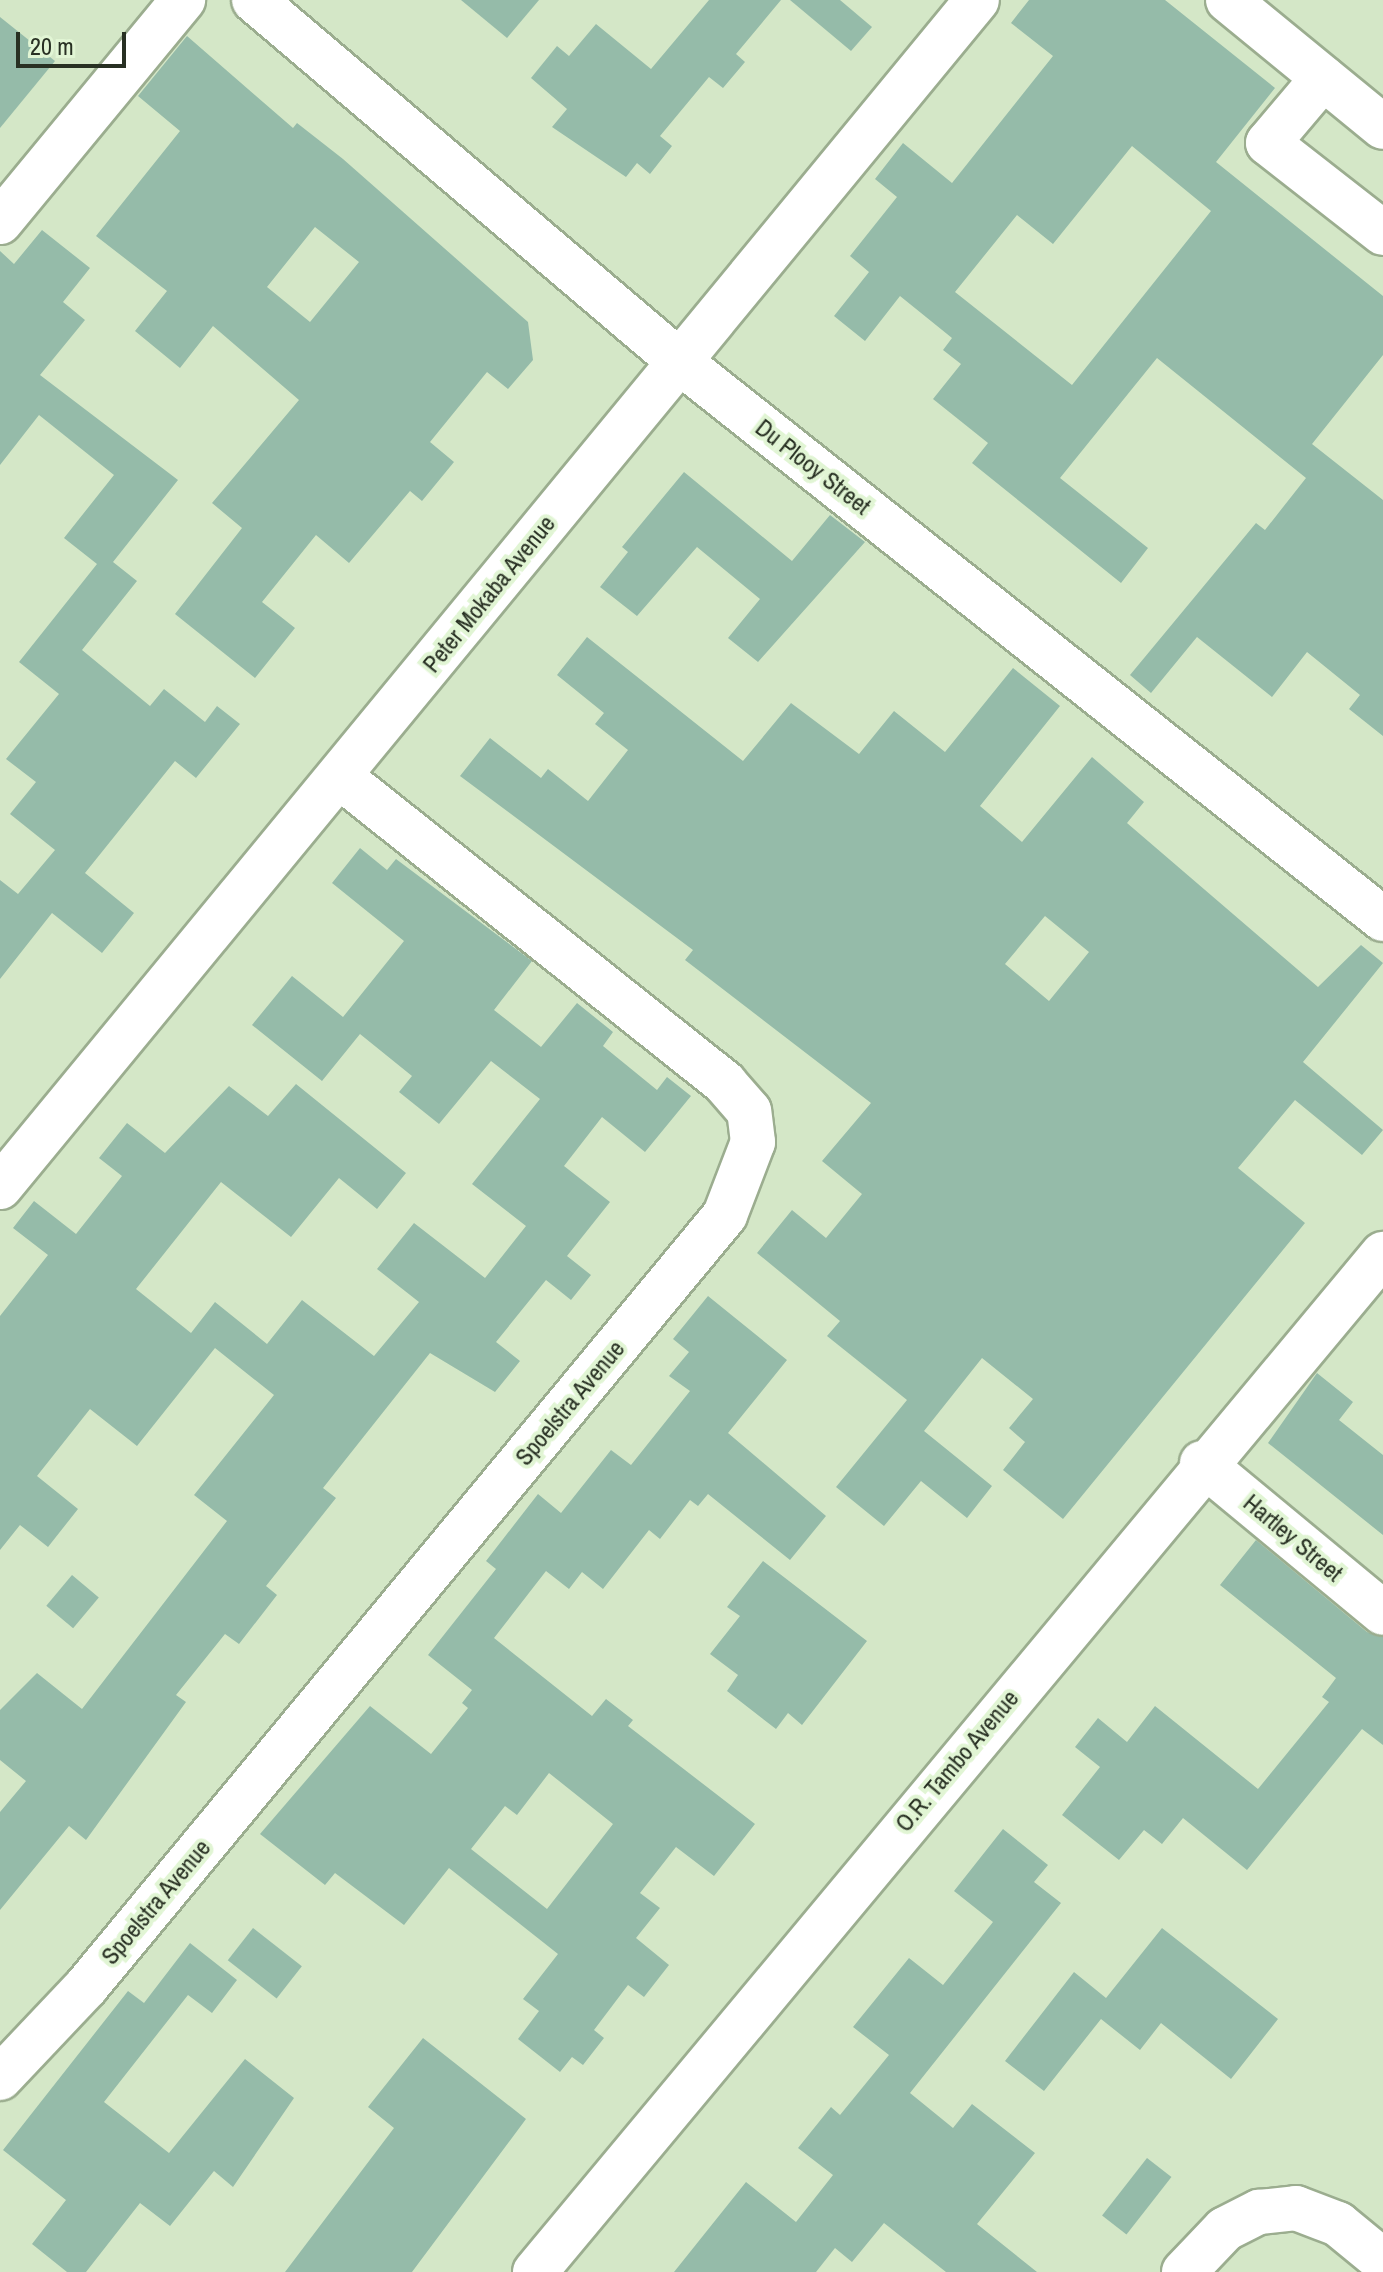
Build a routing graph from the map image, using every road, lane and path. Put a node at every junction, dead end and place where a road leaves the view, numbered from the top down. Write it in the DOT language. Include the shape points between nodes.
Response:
graph roads {
  1 [pos="183,0"];
  2 [pos="254,0"];
  3 [pos="977,0"];
  4 [pos="1228,0"];
  5 [pos="1323,78"];
  6 [pos="1383,127"];
  7 [pos="0,222"];
  8 [pos="1383,233"];
  9 [pos="680,362"];
  10 [pos="339,776"];
  11 [pos="1383,919"];
  12 [pos="0,1187"];
  13 [pos="1383,1254"];
  14 [pos="1202,1463"];
  15 [pos="1383,1613"];
  16 [pos="0,2078"];
  17 [pos="1383,2261"];
  18 [pos="535,2272"];
  19 [pos="1184,2272"];
  1 -- 7 [label="street"];
  2 -- 9 [label="street, Du Plooy Street"];
  3 -- 9 [label="street, Peter Mokaba Avenue"];
  4 -- 5 [label="street"];
  5 -- 6 [label="street"];
  5 -- 8 [label="street" via="1268,143"];
  9 -- 10 [label="street, Peter Mokaba Avenue"];
  9 -- 11 [label="street, Du Plooy Street"];
  10 -- 12 [label="street, Peter Mokaba Avenue"];
  10 -- 16 [label="street, Spoelstra Avenue" via="725,1083 749,1111 753,1142 725,1215 78,1997"];
  13 -- 14 [label="street, O.R. Tambo Avenue"];
  14 -- 15 [label="street, Hartley Street"];
  14 -- 18 [label="street, O.R. Tambo Avenue"];
  17 -- 19 [label="street" via="1338,2224 1296,2208 1259,2212 1225,2229"];
}
